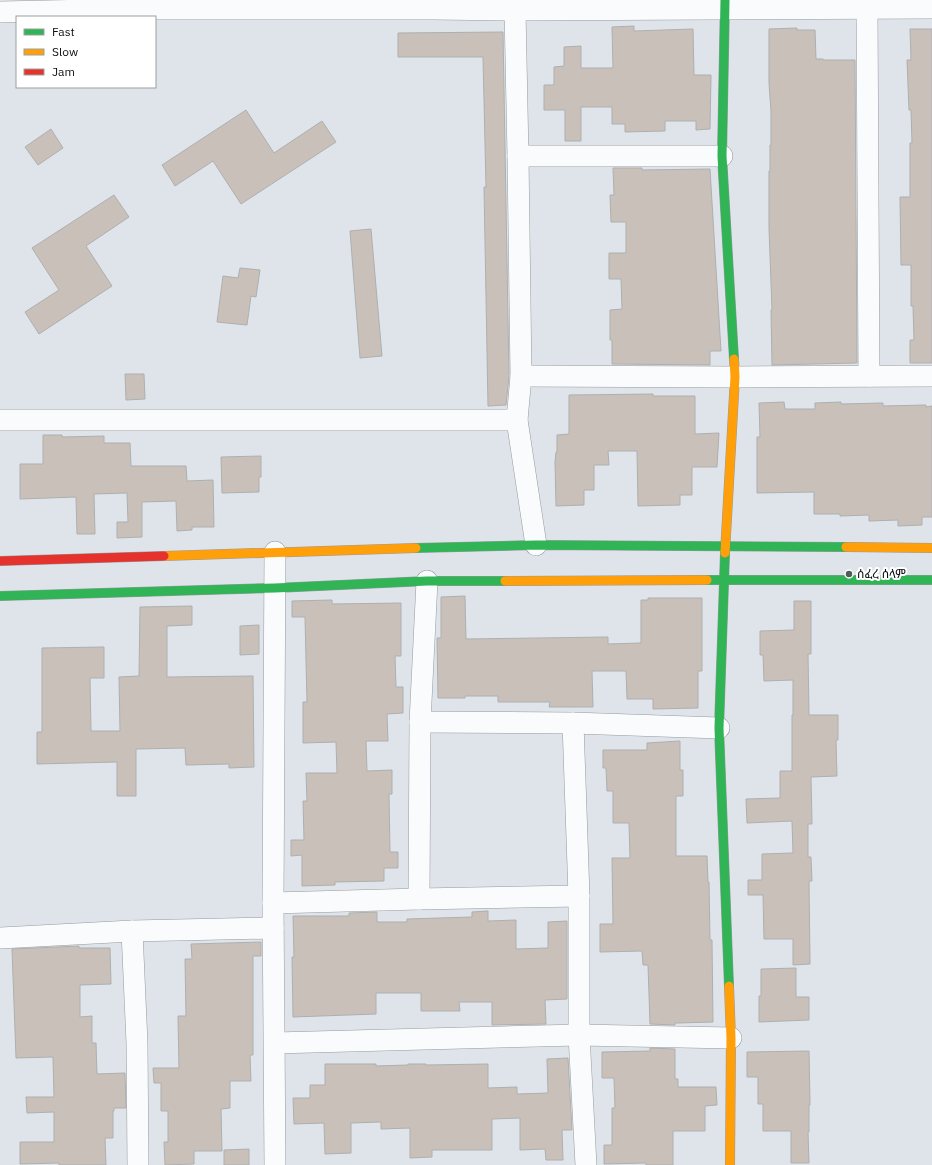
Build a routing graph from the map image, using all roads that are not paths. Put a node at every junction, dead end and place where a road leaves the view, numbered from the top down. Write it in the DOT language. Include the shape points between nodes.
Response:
graph roads {
  1 [pos="138,4"];
  2 [pos="433,4"];
  3 [pos="725,4"];
  4 [pos="932,8"];
  5 [pos="867,9"];
  6 [pos="515,10"];
  7 [pos="0,12"];
  8 [pos="518,156"];
  9 [pos="722,156"];
  10 [pos="521,376"];
  11 [pos="869,376"];
  12 [pos="932,376"];
  13 [pos="734,377"];
  14 [pos="0,420"];
  15 [pos="517,420"];
  16 [pos="536,545"];
  17 [pos="725,547"];
  18 [pos="932,548"];
  19 [pos="275,552"];
  20 [pos="0,561"];
  21 [pos="724,580"];
  22 [pos="932,580"];
  23 [pos="427,581"];
  24 [pos="275,588"];
  25 [pos="0,596"];
  26 [pos="420,722"];
  27 [pos="573,723"];
  28 [pos="719,728"];
  29 [pos="579,896"];
  30 [pos="419,898"];
  31 [pos="273,903"];
  32 [pos="273,928"];
  33 [pos="132,931"];
  34 [pos="0,938"];
  35 [pos="579,1035"];
  36 [pos="731,1038"];
  37 [pos="275,1043"];
  38 [pos="138,1165"];
  39 [pos="275,1165"];
  40 [pos="586,1165"];
  41 [pos="730,1165"];
  1 -- 2 [label="street"];
  1 -- 7 [label="street"];
  2 -- 6 [label="street"];
  3 -- 5 [label="street"];
  3 -- 6 [label="street"];
  3 -- 9 [label="main road"];
  4 -- 5 [label="street"];
  5 -- 11 [label="street"];
  6 -- 8 [label="street"];
  8 -- 9 [label="street"];
  8 -- 10 [label="street"];
  9 -- 13 [label="main road"];
  10 -- 13 [label="street"];
  10 -- 15 [label="street"];
  11 -- 12 [label="street"];
  11 -- 13 [label="street"];
  13 -- 17 [label="main road"];
  14 -- 15 [label="street"];
  15 -- 16 [label="street"];
  16 -- 17 [label="main road"];
  16 -- 19 [label="main road"];
  17 -- 18 [label="main road"];
  17 -- 21 [label="main road"];
  19 -- 20 [label="main road"];
  19 -- 24 [label="street"];
  21 -- 22 [label="main road"];
  21 -- 23 [label="main road"];
  21 -- 28 [label="main road"];
  23 -- 24 [label="main road"];
  23 -- 26 [label="street"];
  24 -- 25 [label="main road"];
  24 -- 31 [label="street"];
  26 -- 27 [label="street"];
  26 -- 30 [label="street"];
  27 -- 28 [label="street"];
  27 -- 29 [label="street"];
  28 -- 36 [label="main road"];
  29 -- 30 [label="street"];
  29 -- 35 [label="street"];
  30 -- 31 [label="street"];
  31 -- 32 [label="street"];
  32 -- 33 [label="street"];
  32 -- 37 [label="street"];
  33 -- 34 [label="street"];
  33 -- 38 [label="street" via="137,1043"];
  35 -- 36 [label="street"];
  35 -- 37 [label="street"];
  35 -- 40 [label="street"];
  36 -- 41 [label="main road"];
  37 -- 39 [label="street"];
}
